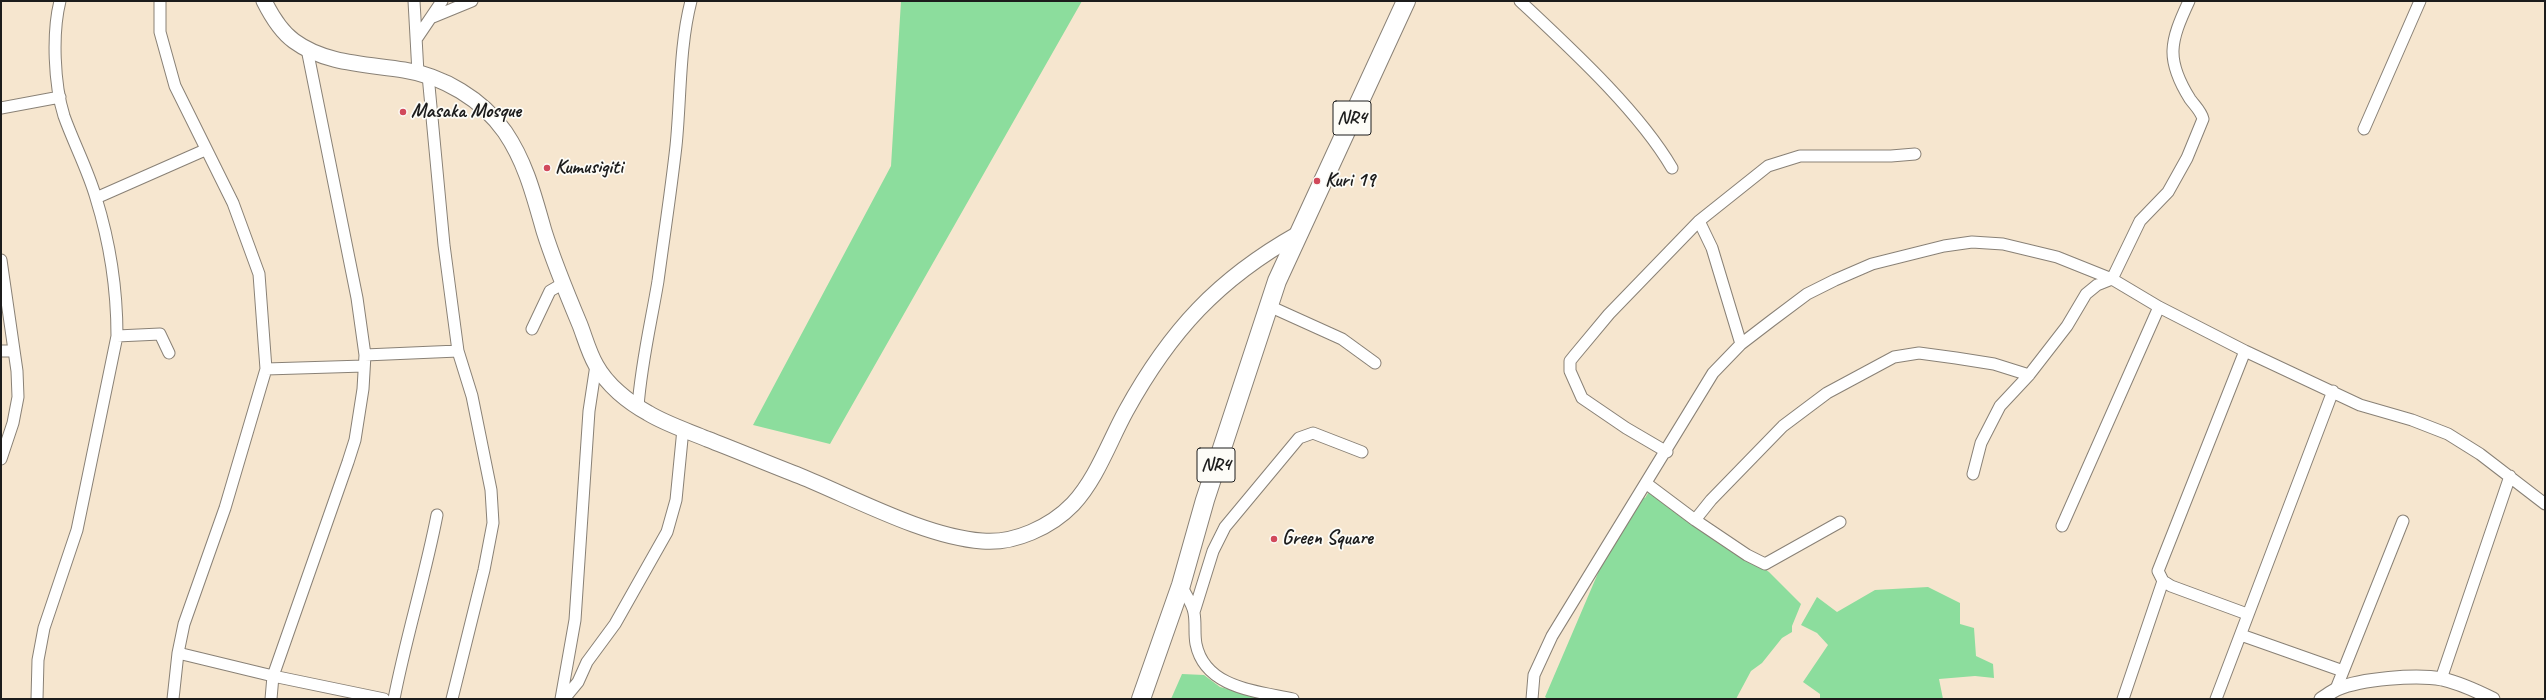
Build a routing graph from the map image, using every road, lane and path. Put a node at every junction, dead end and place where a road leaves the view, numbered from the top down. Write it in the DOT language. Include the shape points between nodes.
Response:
graph roads {
  1 [pos="60,1"];
  2 [pos="160,1"];
  3 [pos="264,1"];
  4 [pos="414,1"];
  5 [pos="442,1"];
  6 [pos="472,1"];
  7 [pos="691,1"];
  8 [pos="1405,1"];
  9 [pos="1520,1"];
  10 [pos="2189,1"];
  11 [pos="2420,1"];
  12 [pos="433,17"];
  13 [pos="417,38"];
  14 [pos="307,49"];
  15 [pos="423,74"];
  16 [pos="60,97"];
  17 [pos="1,108"];
  18 [pos="2364,129"];
  19 [pos="205,150"];
  20 [pos="1914,154"];
  21 [pos="1672,168"];
  22 [pos="96,198"];
  23 [pos="1699,221"];
  24 [pos="1298,234"];
  25 [pos="1,260"];
  26 [pos="2112,279"];
  27 [pos="562,284"];
  28 [pos="1269,306"];
  29 [pos="2159,307"];
  30 [pos="532,329"];
  31 [pos="117,336"];
  32 [pos="1741,344"];
  33 [pos="1,351"];
  34 [pos="13,351"];
  35 [pos="458,351"];
  36 [pos="2244,351"];
  37 [pos="169,353"];
  38 [pos="365,361"];
  39 [pos="1375,364"];
  40 [pos="596,365"];
  41 [pos="266,369"];
  42 [pos="2029,375"];
  43 [pos="2333,391"];
  44 [pos="638,407"];
  45 [pos="683,429"];
  46 [pos="1362,452"];
  47 [pos="1666,452"];
  48 [pos="1,459"];
  49 [pos="1973,474"];
  50 [pos="2510,476"];
  51 [pos="1647,484"];
  52 [pos="2545,504"];
  53 [pos="437,515"];
  54 [pos="1696,520"];
  55 [pos="2403,521"];
  56 [pos="1840,522"];
  57 [pos="2062,526"];
  58 [pos="2163,581"];
  59 [pos="1181,585"];
  60 [pos="1194,612"];
  61 [pos="2247,614"];
  62 [pos="2241,635"];
  63 [pos="178,653"];
  64 [pos="2343,671"];
  65 [pos="273,676"];
  66 [pos="2441,679"];
  67 [pos="2336,689"];
  68 [pos="36,699"];
  69 [pos="173,699"];
  70 [pos="271,699"];
  71 [pos="384,699"];
  72 [pos="394,699"];
  73 [pos="452,699"];
  74 [pos="563,699"];
  75 [pos="1141,699"];
  76 [pos="1293,699"];
  77 [pos="1532,699"];
  78 [pos="2124,699"];
  79 [pos="2216,699"];
  80 [pos="2321,699"];
  81 [pos="2493,699"];
  1 -- 16 [label="street" via="55,48"];
  2 -- 19 [label="street" via="160,32 175,86"];
  3 -- 14 [label="main road" via="273,19 291,39"];
  4 -- 13 [label="street"];
  5 -- 12 [label="street"];
  6 -- 12 [label="street"];
  7 -- 44 [label="street" via="684,32 676,146 668,208 658,282 646,339"];
  8 -- 24 [label="highway, NR4"];
  9 -- 21 [label="street" via="1616,97 1660,147"];
  10 -- 26 [label="street" via="2173,43 2171,56 2190,99 2202,113 2203,119 2187,158 2168,192 2140,221"];
  11 -- 18 [label="street"];
  12 -- 13 [label="street"];
  13 -- 15 [label="street"];
  14 -- 15 [label="main road" via="350,63"];
  14 -- 38 [label="street" via="347,244"];
  15 -- 27 [label="main road" via="456,88 473,99 492,115 506,134 526,169"];
  15 -- 35 [label="street"];
  16 -- 17 [label="street"];
  16 -- 22 [label="street"];
  19 -- 22 [label="street"];
  19 -- 41 [label="street" via="233,203 258,274"];
  20 -- 23 [label="street" via="1800,156 1782,160 1750,179"];
  22 -- 31 [label="street" via="114,274"];
  23 -- 32 [label="street" via="1712,248"];
  23 -- 47 [label="street" via="1610,314 1574,356 1569,367 1582,398"];
  24 -- 28 [label="highway, NR4"];
  24 -- 45 [label="main road" via="1262,254 1218,290 1171,339 1138,390 1085,488 1072,505 1056,519 1029,533 1007,540 986,542 945,533 881,511"];
  25 -- 34 [label="street"];
  26 -- 29 [label="street"];
  26 -- 32 [label="street" via="2057,257 2028,249 1972,242 1944,246 1872,264 1835,280 1807,294"];
  26 -- 42 [label="street" via="2097,285 2086,294 2067,326"];
  27 -- 30 [label="street" via="550,291"];
  27 -- 40 [label="main road"];
  28 -- 39 [label="street" via="1342,339"];
  28 -- 59 [label="highway, NR4" via="1205,500"];
  29 -- 36 [label="street"];
  29 -- 57 [label="street"];
  31 -- 37 [label="street" via="160,334"];
  31 -- 68 [label="street" via="77,530 44,628 38,660"];
  32 -- 47 [label="street" via="1713,373"];
  33 -- 34 [label="street"];
  34 -- 48 [label="street" via="18,397 13,423"];
  35 -- 38 [label="street"];
  35 -- 73 [label="street" via="472,396 491,490 493,523"];
  36 -- 43 [label="street"];
  36 -- 58 [label="street" via="2164,553 2158,571"];
  38 -- 41 [label="street"];
  38 -- 65 [label="street" via="355,440"];
  40 -- 44 [label="main road" via="614,388"];
  40 -- 74 [label="street" via="589,411 575,620"];
  41 -- 63 [label="street" via="204,574 184,624"];
  42 -- 49 [label="street" via="1997,412 1982,443"];
  42 -- 54 [label="street" via="1994,364 1919,353 1894,357 1827,393 1783,426 1711,500"];
  43 -- 50 [label="street" via="2360,405 2412,420 2448,434"];
  43 -- 61 [label="street"];
  44 -- 45 [label="main road"];
  45 -- 74 [label="street" via="676,500 667,532 615,624 587,662 578,682"];
  46 -- 60 [label="street" via="1313,433 1299,438 1225,528 1213,551"];
  47 -- 51 [label="street"];
  50 -- 52 [label="street"];
  50 -- 66 [label="street"];
  51 -- 54 [label="street"];
  51 -- 77 [label="street" via="1552,636 1534,674"];
  53 -- 72 [label="street"];
  54 -- 56 [label="street" via="1747,555 1765,564"];
  55 -- 64 [label="street"];
  58 -- 61 [label="street"];
  58 -- 78 [label="street"];
  59 -- 60 [label="street"];
  59 -- 75 [label="highway, NR4"];
  60 -- 76 [label="street" via="1196,644 1205,666 1217,677 1230,684"];
  61 -- 62 [label="street"];
  62 -- 64 [label="street"];
  62 -- 79 [label="street"];
  63 -- 65 [label="street"];
  63 -- 69 [label="street"];
  64 -- 67 [label="street"];
  65 -- 70 [label="street"];
  65 -- 71 [label="street"];
  66 -- 67 [label="street" via="2368,681"];
  66 -- 81 [label="street" via="2472,688"];
  67 -- 80 [label="street"];
}
